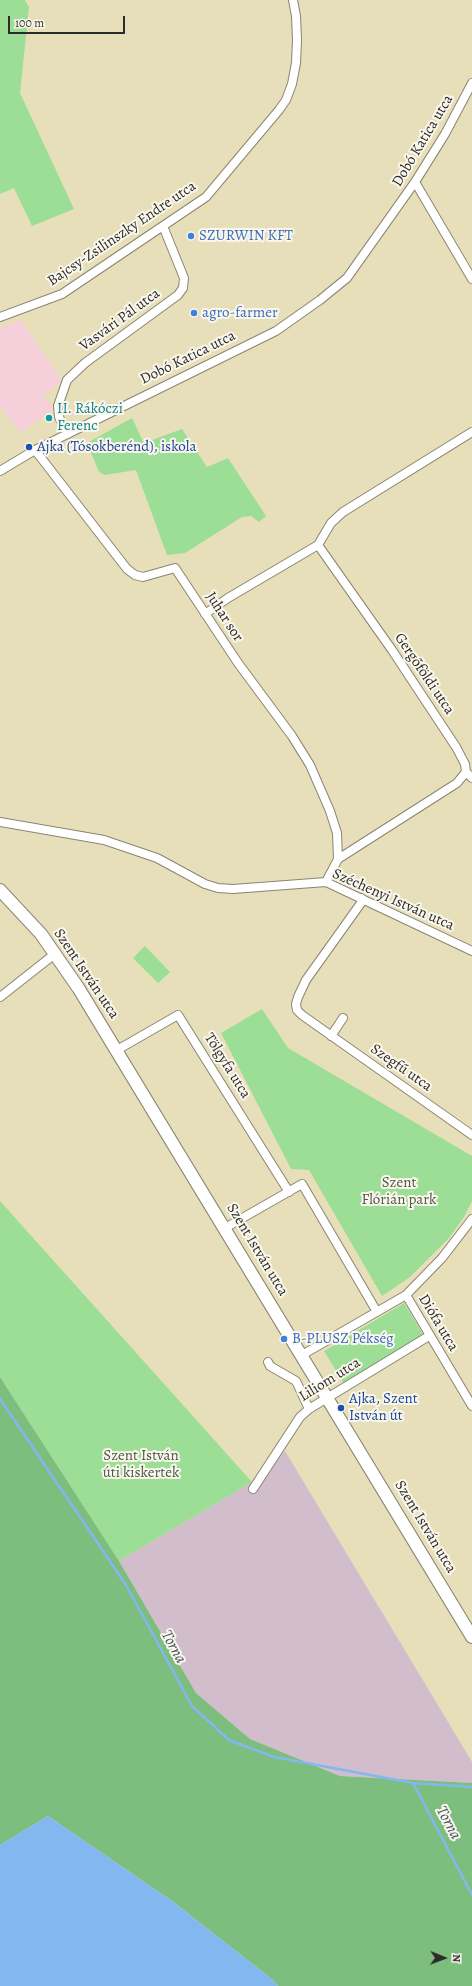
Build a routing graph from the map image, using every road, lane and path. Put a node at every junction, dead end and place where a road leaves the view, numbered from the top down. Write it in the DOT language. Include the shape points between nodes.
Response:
graph roads {
  1 [pos="293,0"];
  2 [pos="472,84"];
  3 [pos="415,182"];
  4 [pos="164,226"];
  5 [pos="472,279"];
  6 [pos="0,317"];
  7 [pos="472,432"];
  8 [pos="68,434"];
  9 [pos="35,450"];
  10 [pos="0,471"];
  11 [pos="318,545"];
  12 [pos="205,614"];
  13 [pos="466,772"];
  14 [pos="472,778"];
  15 [pos="0,822"];
  16 [pos="338,859"];
  17 [pos="326,882"];
  18 [pos="0,890"];
  19 [pos="361,898"];
  20 [pos="472,951"];
  21 [pos="56,953"];
  22 [pos="0,997"];
  23 [pos="343,1018"];
  24 [pos="331,1036"];
  25 [pos="117,1050"];
  26 [pos="472,1135"];
  27 [pos="289,1192"];
  28 [pos="472,1219"];
  29 [pos="225,1228"];
  30 [pos="406,1295"];
  31 [pos="377,1312"];
  32 [pos="430,1336"];
  33 [pos="302,1355"];
  34 [pos="268,1362"];
  35 [pos="327,1397"];
  36 [pos="472,1406"];
  37 [pos="309,1409"];
  38 [pos="253,1489"];
  39 [pos="472,1637"];
  1 -- 4 [label="street, Bajcsy-Zsilinszky Endre utca" via="296,16 296,63 286,100 206,197"];
  2 -- 3 [label="street, Dobó Katica utca"];
  3 -- 5 [label="street"];
  3 -- 8 [label="street, Dobó Katica utca" via="347,278 320,300 276,331"];
  4 -- 6 [label="street, Bajcsy-Zsilinszky Endre utca" via="62,294"];
  4 -- 8 [label="street, Vasvári Pál utca" via="184,278 183,288 178,295 85,363 67,380 58,406 59,417"];
  7 -- 11 [label="street" via="343,512 331,523"];
  8 -- 9 [label="street, Dobó Katica utca"];
  9 -- 10 [label="street, Dobó Katica utca"];
  9 -- 12 [label="street, Juhar sor" via="127,569 143,577 175,568"];
  11 -- 12 [label="street"];
  11 -- 13 [label="street, Gergőföldi utca" via="435,714 456,747 465,764"];
  12 -- 16 [label="street, Juhar sor" via="310,765 333,818 337,833"];
  13 -- 14 [label="street"];
  13 -- 16 [label="street" via="457,783"];
  15 -- 17 [label="street, Széchenyi István utca" via="104,840 157,858 205,884 218,888"];
  16 -- 17 [label="street"];
  17 -- 19 [label="street, Széchenyi István utca"];
  18 -- 21 [label="main road, Szent István utca"];
  19 -- 20 [label="street, Széchenyi István utca"];
  19 -- 24 [label="street, Szegfű utca" via="361,904 306,980 296,1004 302,1015"];
  21 -- 22 [label="street"];
  21 -- 25 [label="main road, Szent István utca"];
  23 -- 24 [label="street"];
  24 -- 26 [label="street, Szegfű utca"];
  25 -- 27 [label="street, Tölgyfa utca" via="178,1015"];
  25 -- 29 [label="main road, Szent István utca"];
  27 -- 29 [label="street"];
  27 -- 31 [label="street" via="302,1184"];
  28 -- 30 [label="street" via="442,1258"];
  29 -- 33 [label="main road, Szent István utca"];
  30 -- 31 [label="street"];
  30 -- 32 [label="street, Diófa utca"];
  31 -- 33 [label="street"];
  32 -- 35 [label="street, Liliom utca"];
  32 -- 36 [label="street, Diófa utca"];
  33 -- 35 [label="main road, Szent István utca"];
  34 -- 37 [label="street" via="270,1366 296,1381"];
  35 -- 37 [label="street, Liliom utca"];
  35 -- 39 [label="main road, Szent István utca"];
  37 -- 38 [label="street, Liliom utca" via="300,1417"];
}
